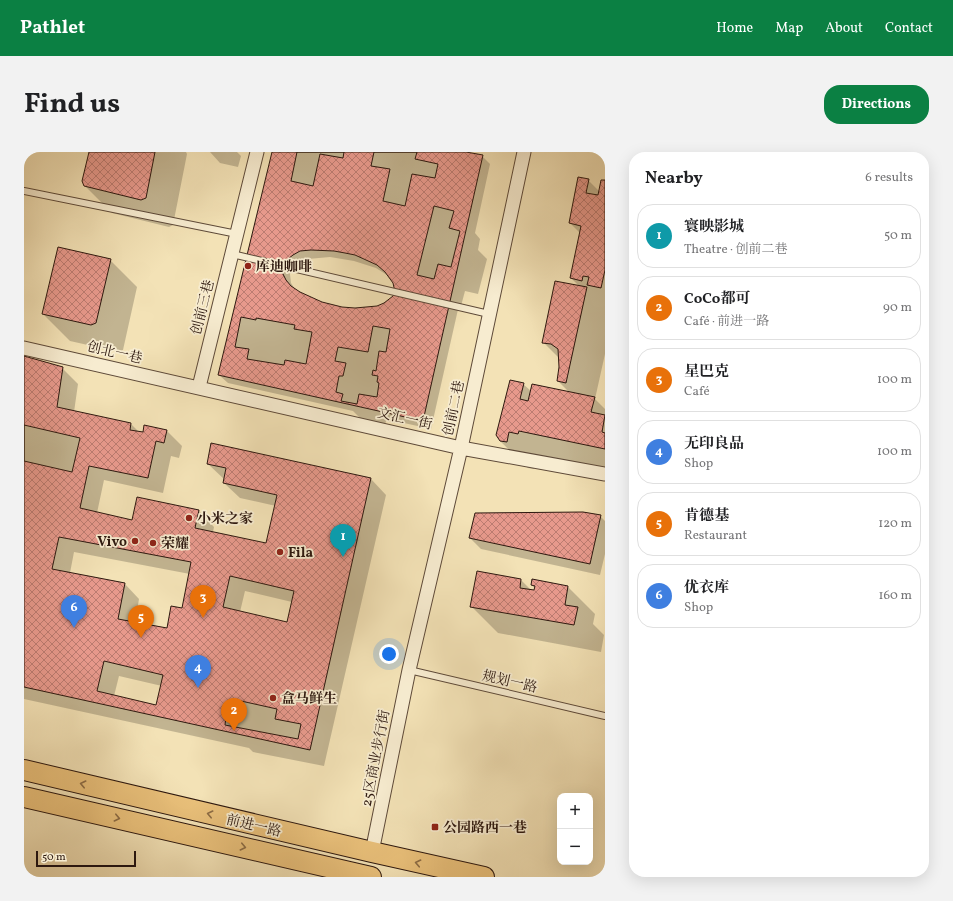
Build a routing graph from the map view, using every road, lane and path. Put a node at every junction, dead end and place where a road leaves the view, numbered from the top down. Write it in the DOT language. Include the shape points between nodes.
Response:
graph roads {
  1 [pos="257,152"];
  2 [pos="524,152"];
  3 [pos="24,191"];
  4 [pos="237,234"];
  5 [pos="232,254"];
  6 [pos="489,314"];
  7 [pos="24,348"];
  8 [pos="199,387"];
  9 [pos="461,448"];
  10 [pos="605,474"];
  11 [pos="409,670"];
  12 [pos="605,716"];
  13 [pos="24,770"];
  14 [pos="24,797"];
  15 [pos="372,852"];
  16 [pos="363,876"];
  17 [pos="484,877"];
  1 -- 4 [label="street, 创前三巷"];
  2 -- 6 [label="street, 创前二巷"];
  3 -- 4 [label="lane"];
  4 -- 5 [label="street, 创前三巷"];
  5 -- 6 [label="lane"];
  5 -- 8 [label="street, 创前三巷"];
  6 -- 9 [label="street, 创前二巷"];
  7 -- 8 [label="street, 创北一巷"];
  8 -- 9 [label="street, 文汇一街"];
  9 -- 10 [label="street, 文汇一街"];
  9 -- 11 [label="street, 创前二巷"];
  11 -- 12 [label="lane, 规划一路"];
  11 -- 15 [label="street, 25区商业步行街"];
  15 -- 13 [label="main road, 前进一路, one-way"];
  14 -- 16 [label="main road, 前进一路, one-way"];
  17 -- 15 [label="main road, 前进一路, one-way"];
}
